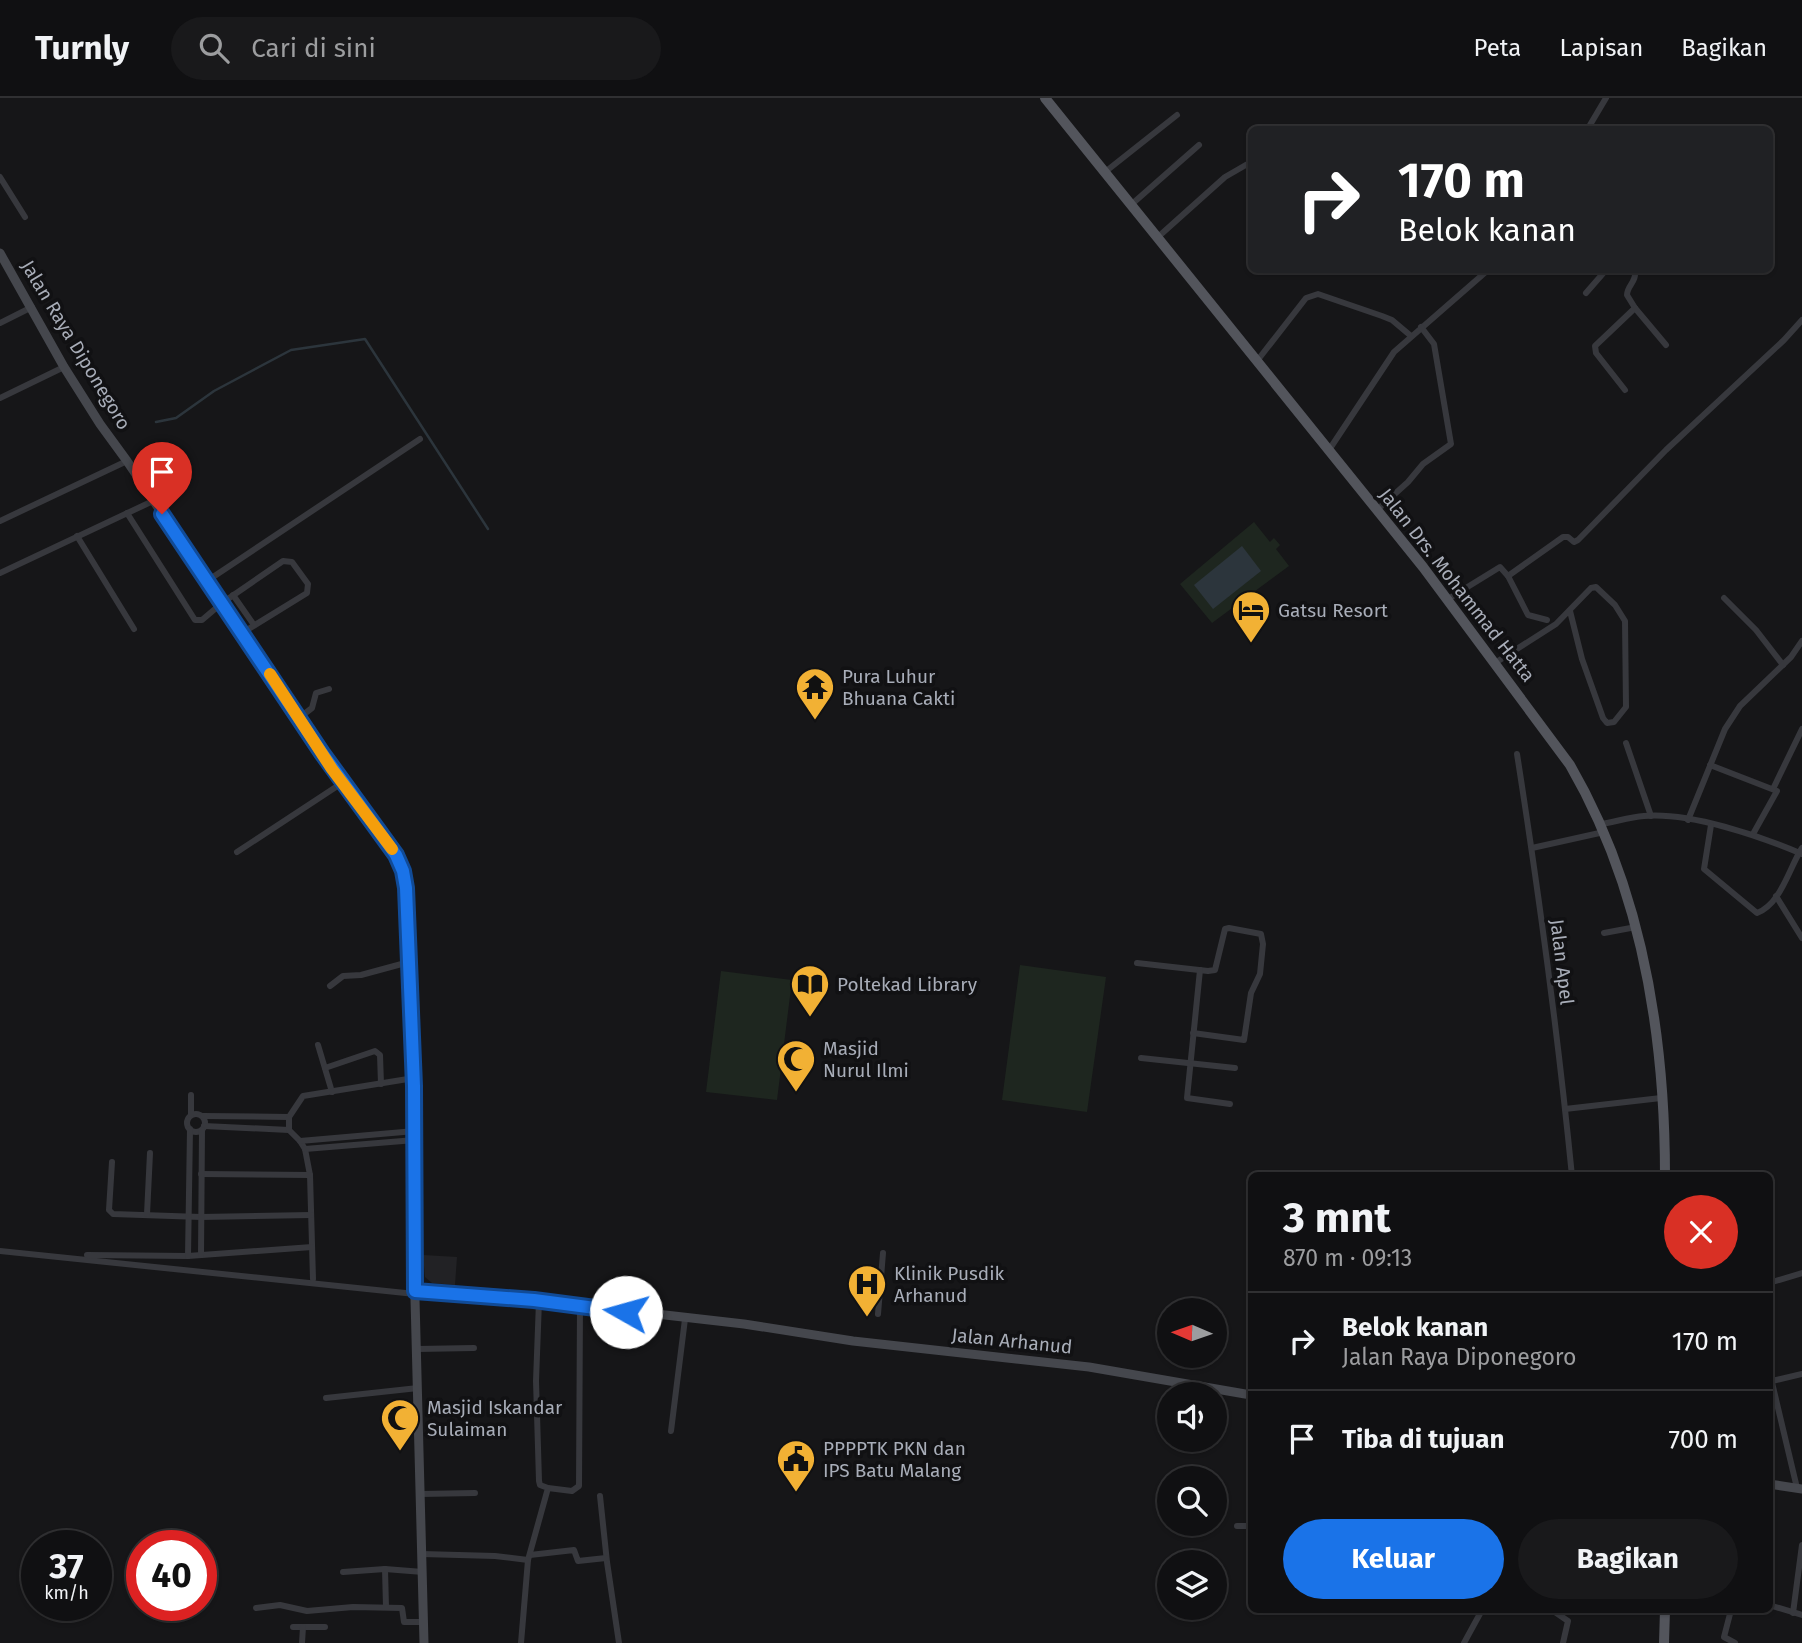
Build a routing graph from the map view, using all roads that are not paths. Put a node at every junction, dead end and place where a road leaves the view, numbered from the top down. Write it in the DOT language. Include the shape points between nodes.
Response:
graph roads {
  1 [pos="1045,98"];
  2 [pos="1603,99"];
  3 [pos="1177,115"];
  4 [pos="1589,126"];
  5 [pos="1199,145"];
  6 [pos="1248,164"];
  7 [pos="1105,172"];
  8 [pos="0,177"];
  9 [pos="1132,204"];
  10 [pos="25,217"];
  11 [pos="1158,237"];
  12 [pos="0,253"];
  13 [pos="1483,273"];
  14 [pos="1603,273"];
  15 [pos="1635,273"];
  16 [pos="1586,293"];
  17 [pos="32,307"];
  18 [pos="1635,308"];
  19 [pos="1802,320"];
  20 [pos="0,323"];
  21 [pos="1421,327"];
  22 [pos="1411,336"];
  23 [pos="1665,345"];
  24 [pos="1257,361"];
  25 [pos="64,367"];
  26 [pos="1625,390"];
  27 [pos="0,398"];
  28 [pos="420,439"];
  29 [pos="1329,451"];
  30 [pos="127,461"];
  31 [pos="153,501"];
  32 [pos="1377,510"];
  33 [pos="127,513"];
  34 [pos="0,521"];
  35 [pos="77,537"];
  36 [pos="0,573"];
  37 [pos="1508,576"];
  38 [pos="207,581"];
  39 [pos="233,595"];
  40 [pos="1724,598"];
  41 [pos="1448,599"];
  42 [pos="222,603"];
  43 [pos="1567,614"];
  44 [pos="1547,620"];
  45 [pos="254,625"];
  46 [pos="134,629"];
  47 [pos="242,632"];
  48 [pos="1802,641"];
  49 [pos="1802,649"];
  50 [pos="1794,653"];
  51 [pos="1495,663"];
  52 [pos="1783,665"];
  53 [pos="329,689"];
  54 [pos="299,718"];
  55 [pos="1802,729"];
  56 [pos="1626,743"];
  57 [pos="1517,754"];
  58 [pos="1710,765"];
  59 [pos="342,783"];
  60 [pos="1773,789"];
  61 [pos="1648,816"];
  62 [pos="1688,820"];
  63 [pos="1711,825"];
  64 [pos="1602,828"];
  65 [pos="1753,834"];
  66 [pos="1532,848"];
  67 [pos="237,852"];
  68 [pos="1801,852"];
  69 [pos="1776,896"];
  70 [pos="1636,927"];
  71 [pos="1604,933"];
  72 [pos="1802,939"];
  73 [pos="409,962"];
  74 [pos="1137,963"];
  75 [pos="1199,970"];
  76 [pos="330,986"];
  77 [pos="1193,1033"];
  78 [pos="318,1045"];
  79 [pos="1141,1058"];
  80 [pos="1190,1063"];
  81 [pos="325,1068"];
  82 [pos="1235,1068"];
  83 [pos="414,1078"];
  84 [pos="381,1084"];
  85 [pos="332,1092"];
  86 [pos="191,1095"];
  87 [pos="1661,1098"];
  88 [pos="1230,1104"];
  89 [pos="1565,1108"];
  90 [pos="191,1115"];
  91 [pos="202,1116"];
  92 [pos="289,1117"];
  93 [pos="203,1128"];
  94 [pos="190,1129"];
  95 [pos="289,1130"];
  96 [pos="415,1136"];
  97 [pos="318,1139"];
  98 [pos="300,1141"];
  99 [pos="304,1149"];
  100 [pos="319,1149"];
  101 [pos="150,1153"];
  102 [pos="112,1162"];
  103 [pos="1572,1172"];
  104 [pos="1665,1172"];
  105 [pos="201,1174"];
  106 [pos="310,1175"];
  107 [pos="147,1214"];
  108 [pos="311,1215"];
  109 [pos="189,1217"];
  110 [pos="201,1217"];
  111 [pos="312,1247"];
  112 [pos="0,1251"];
  113 [pos="883,1253"];
  114 [pos="87,1255"];
  115 [pos="201,1255"];
  116 [pos="188,1256"];
  117 [pos="1802,1273"];
  118 [pos="313,1279"];
  119 [pos="1773,1282"];
  120 [pos="415,1293"];
  121 [pos="538,1301"];
  122 [pos="580,1306"];
  123 [pos="878,1314"];
  124 [pos="685,1318"];
  125 [pos="474,1348"];
  126 [pos="417,1349"];
  127 [pos="1802,1374"];
  128 [pos="1773,1381"];
  129 [pos="1773,1385"];
  130 [pos="418,1388"];
  131 [pos="1248,1394"];
  132 [pos="326,1398"];
  133 [pos="398,1422"];
  134 [pos="419,1422"];
  135 [pos="671,1431"];
  136 [pos="1773,1484"];
  137 [pos="548,1488"];
  138 [pos="1799,1488"];
  139 [pos="475,1493"];
  140 [pos="421,1494"];
  141 [pos="600,1496"];
  142 [pos="1237,1526"];
  143 [pos="1248,1526"];
  144 [pos="1802,1545"];
  145 [pos="422,1554"];
  146 [pos="529,1558"];
  147 [pos="606,1558"];
  148 [pos="385,1569"];
  149 [pos="342,1572"];
  150 [pos="423,1573"];
  151 [pos="1800,1582"];
  152 [pos="1773,1606"];
  153 [pos="386,1607"];
  154 [pos="256,1608"];
  155 [pos="1480,1613"];
  156 [pos="1557,1613"];
  157 [pos="1665,1613"];
  158 [pos="1730,1613"];
  159 [pos="1793,1613"];
  160 [pos="1802,1615"];
  161 [pos="423,1622"];
  162 [pos="293,1627"];
  163 [pos="303,1627"];
  164 [pos="325,1627"];
  165 [pos="302,1643"];
  166 [pos="424,1643"];
  167 [pos="521,1643"];
  168 [pos="619,1643"];
  169 [pos="1464,1643"];
  170 [pos="1563,1643"];
  171 [pos="1664,1643"];
  172 [pos="1735,1643"];
  1 -- 7 [label="main road, Jalan Drs. Mohammad Hatta"];
  2 -- 4 [label="street"];
  3 -- 7 [label="street"];
  5 -- 9 [label="street"];
  6 -- 11 [label="street" via="1225,177"];
  7 -- 9 [label="main road, Jalan Drs. Mohammad Hatta"];
  8 -- 10 [label="street"];
  9 -- 11 [label="main road, Jalan Drs. Mohammad Hatta"];
  11 -- 24 [label="main road, Jalan Drs. Mohammad Hatta"];
  12 -- 17 [label="street, Jalan Raya Diponegoro"];
  13 -- 21 [label="street"];
  14 -- 16 [label="street"];
  15 -- 18 [label="street" via="1627,295"];
  17 -- 20 [label="street"];
  17 -- 25 [label="street, Jalan Raya Diponegoro"];
  18 -- 23 [label="street"];
  18 -- 26 [label="street" via="1594,349"];
  19 -- 37 [label="street" via="1578,540 1563,537"];
  21 -- 22 [label="street"];
  21 -- 32 [label="street" via="1434,345 1451,444 1423,464"];
  22 -- 24 [label="street" via="1392,320 1318,294 1306,298"];
  22 -- 29 [label="street" via="1384,364"];
  24 -- 29 [label="main road, Jalan Drs. Mohammad Hatta"];
  25 -- 27 [label="street"];
  25 -- 30 [label="street, Jalan Raya Diponegoro"];
  28 -- 38 [label="street"];
  29 -- 32 [label="main road, Jalan Drs. Mohammad Hatta"];
  30 -- 31 [label="street, Jalan Raya Diponegoro"];
  30 -- 34 [label="street"];
  31 -- 33 [label="street"];
  31 -- 38 [label="street, Jalan Raya Diponegoro"];
  32 -- 41 [label="main road, Jalan Drs. Mohammad Hatta"];
  33 -- 35 [label="street"];
  33 -- 42 [label="street" via="195,620 202,620"];
  35 -- 36 [label="street"];
  35 -- 46 [label="street"];
  37 -- 41 [label="street" via="1500,567"];
  37 -- 44 [label="street" via="1528,615"];
  38 -- 42 [label="street, Jalan Raya Diponegoro"];
  39 -- 42 [label="street"];
  39 -- 45 [label="street"];
  39 -- 45 [label="street" via="283,561 292,562 308,584 307,593"];
  40 -- 52 [label="street"];
  41 -- 51 [label="main road, Jalan Drs. Mohammad Hatta"];
  42 -- 47 [label="street, Jalan Raya Diponegoro"];
  43 -- 43 [label="street" via="1594,586 1624,618 1626,707 1610,724 1603,718"];
  43 -- 51 [label="street"];
  45 -- 47 [label="street"];
  47 -- 54 [label="street, Jalan Raya Diponegoro"];
  48 -- 50 [label="street"];
  49 -- 50 [label="street"];
  50 -- 52 [label="street"];
  51 -- 64 [label="main road, Jalan Drs. Mohammad Hatta" via="1570,765"];
  52 -- 58 [label="street" via="1740,706"];
  53 -- 54 [label="street" via="316,693 312,708"];
  54 -- 59 [label="street, Jalan Raya Diponegoro"];
  55 -- 60 [label="street"];
  56 -- 61 [label="street"];
  57 -- 66 [label="street, Jalan Apel"];
  58 -- 60 [label="street"];
  58 -- 62 [label="street"];
  59 -- 67 [label="street"];
  59 -- 73 [label="street, Jalan Raya Diponegoro" via="403,871"];
  60 -- 65 [label="street" via="1777,794"];
  61 -- 62 [label="street"];
  61 -- 64 [label="street"];
  62 -- 63 [label="street"];
  63 -- 65 [label="street"];
  63 -- 69 [label="street" via="1703,863 1707,874 1757,913"];
  64 -- 66 [label="street"];
  64 -- 70 [label="main road, Jalan Drs. Mohammad Hatta"];
  65 -- 68 [label="street"];
  66 -- 89 [label="street, Jalan Apel"];
  68 -- 69 [label="street"];
  69 -- 72 [label="street"];
  70 -- 71 [label="street"];
  70 -- 87 [label="main road, Jalan Drs. Mohammad Hatta" via="1651,994"];
  73 -- 76 [label="street" via="347,975"];
  73 -- 83 [label="street, Jalan Raya Diponegoro"];
  74 -- 75 [label="street"];
  75 -- 77 [label="street"];
  75 -- 77 [label="street" via="1217,967 1225,929 1263,937 1260,974 1251,993 1244,1040"];
  77 -- 80 [label="street"];
  78 -- 81 [label="street"];
  79 -- 80 [label="street"];
  80 -- 82 [label="street"];
  80 -- 88 [label="street" via="1186,1098"];
  81 -- 84 [label="street" via="375,1051 380,1055"];
  81 -- 85 [label="street"];
  83 -- 84 [label="street"];
  83 -- 96 [label="street, Jalan Raya Diponegoro"];
  84 -- 85 [label="street"];
  85 -- 92 [label="street" via="303,1096"];
  86 -- 90 [label="street"];
  87 -- 89 [label="street"];
  87 -- 104 [label="main road, Jalan Drs. Mohammad Hatta"];
  89 -- 103 [label="street, Jalan Apel"];
  90 -- 91 [label="street"];
  90 -- 94 [label="street"];
  91 -- 92 [label="street"];
  91 -- 93 [label="street"];
  92 -- 95 [label="street"];
  93 -- 94 [label="street"];
  93 -- 95 [label="street"];
  93 -- 105 [label="street"];
  94 -- 109 [label="street"];
  95 -- 98 [label="street"];
  96 -- 97 [label="street"];
  96 -- 100 [label="street"];
  96 -- 120 [label="street, Jalan Raya Diponegoro"];
  97 -- 98 [label="street"];
  97 -- 100 [label="street"];
  98 -- 99 [label="street"];
  99 -- 100 [label="street"];
  99 -- 106 [label="street"];
  101 -- 107 [label="street"];
  102 -- 107 [label="street" via="110,1212"];
  105 -- 106 [label="street"];
  105 -- 110 [label="street"];
  106 -- 108 [label="street"];
  107 -- 109 [label="street"];
  108 -- 110 [label="street"];
  108 -- 111 [label="street"];
  109 -- 110 [label="street"];
  109 -- 116 [label="street"];
  110 -- 115 [label="street"];
  111 -- 115 [label="street"];
  111 -- 118 [label="street"];
  112 -- 120 [label="street"];
  113 -- 123 [label="street"];
  114 -- 116 [label="street"];
  115 -- 116 [label="street"];
  117 -- 119 [label="street"];
  120 -- 121 [label="street, Jalan Arhanud"];
  120 -- 126 [label="street, Jalan Raya Diponegoro"];
  121 -- 122 [label="street, Jalan Arhanud"];
  121 -- 137 [label="street" via="538,1469 540,1485"];
  122 -- 124 [label="street, Jalan Arhanud"];
  122 -- 137 [label="street" via="579,1486 572,1491"];
  124 -- 131 [label="street, Jalan Arhanud" via="1089,1367"];
  124 -- 135 [label="street"];
  125 -- 126 [label="street"];
  126 -- 130 [label="street, Jalan Raya Diponegoro"];
  127 -- 128 [label="street"];
  129 -- 138 [label="street"];
  130 -- 132 [label="street"];
  130 -- 134 [label="street, Jalan Raya Diponegoro"];
  133 -- 134 [label="street"];
  134 -- 140 [label="street, Jalan Raya Diponegoro"];
  136 -- 138 [label="street"];
  137 -- 146 [label="street"];
  139 -- 140 [label="street"];
  140 -- 145 [label="street, Jalan Raya Diponegoro"];
  141 -- 147 [label="street"];
  142 -- 143 [label="street"];
  144 -- 151 [label="street"];
  145 -- 146 [label="street"];
  145 -- 150 [label="street, Jalan Raya Diponegoro"];
  146 -- 147 [label="street" via="573,1550 578,1561"];
  146 -- 167 [label="street"];
  147 -- 168 [label="street"];
  148 -- 149 [label="street"];
  148 -- 150 [label="street"];
  148 -- 153 [label="street"];
  150 -- 161 [label="street, Jalan Raya Diponegoro"];
  151 -- 159 [label="street"];
  152 -- 159 [label="street"];
  153 -- 154 [label="street"];
  153 -- 161 [label="street" via="403,1608 404,1622"];
  155 -- 169 [label="street"];
  156 -- 170 [label="street" via="1569,1621"];
  157 -- 171 [label="main road"];
  158 -- 172 [label="street" via="1724,1637"];
  159 -- 160 [label="street"];
  161 -- 166 [label="street, Jalan Raya Diponegoro"];
  162 -- 163 [label="street"];
  163 -- 164 [label="street"];
  163 -- 165 [label="street"];
}
